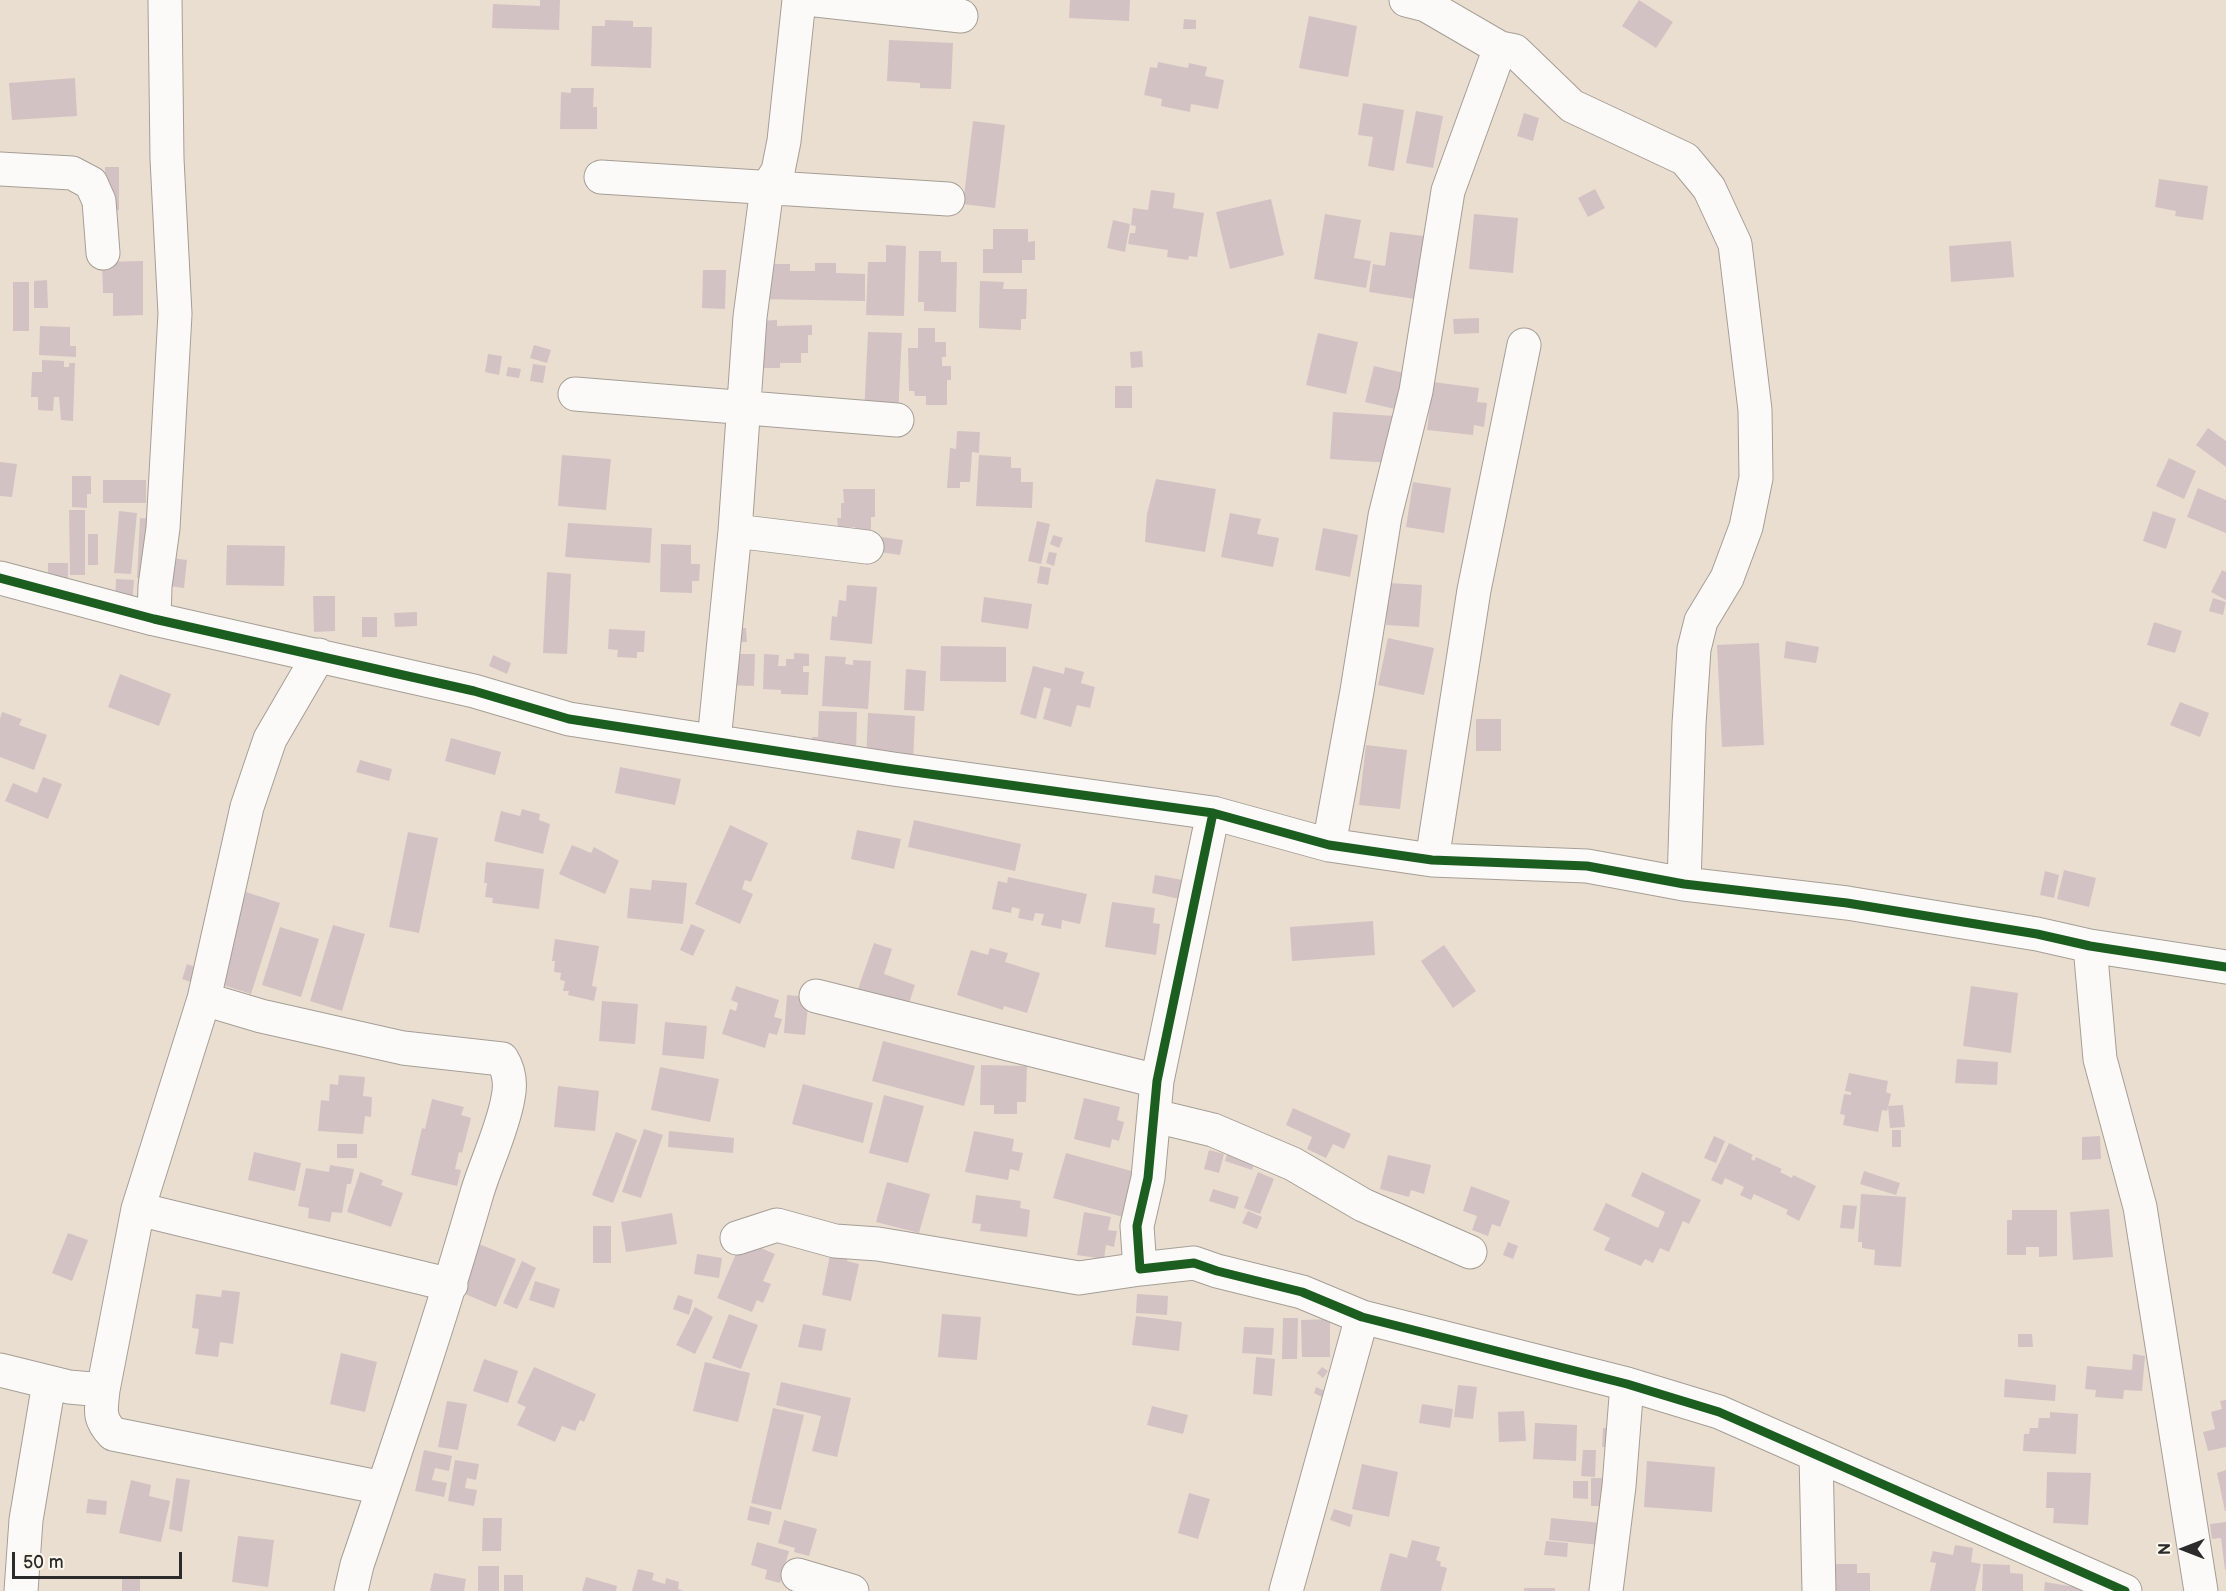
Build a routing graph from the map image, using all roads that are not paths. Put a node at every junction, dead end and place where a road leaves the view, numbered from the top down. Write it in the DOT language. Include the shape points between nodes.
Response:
graph roads {
  1 [pos="165,0"];
  2 [pos="799,0"];
  3 [pos="816,0"];
  4 [pos="1406,0"];
  5 [pos="961,16"];
  6 [pos="1500,48"];
  7 [pos="0,169"];
  8 [pos="601,177"];
  9 [pos="767,188"];
  10 [pos="948,199"];
  11 [pos="103,253"];
  12 [pos="1524,345"];
  13 [pos="574,394"];
  14 [pos="745,408"];
  15 [pos="897,420"];
  16 [pos="735,531"];
  17 [pos="867,547"];
  18 [pos="0,578"];
  19 [pos="154,619"];
  20 [pos="319,655"];
  21 [pos="714,741"];
  22 [pos="1213,813"];
  23 [pos="1329,845"];
  24 [pos="1431,860"];
  25 [pos="1684,884"];
  26 [pos="2090,946"];
  27 [pos="2226,967"];
  28 [pos="816,996"];
  29 [pos="204,999"];
  30 [pos="1156,1081"];
  31 [pos="1155,1116"];
  32 [pos="138,1209"];
  33 [pos="737,1238"];
  34 [pos="1470,1252"];
  35 [pos="1140,1269"];
  36 [pos="451,1285"];
  37 [pos="1362,1317"];
  38 [pos="0,1370"];
  39 [pos="49,1383"];
  40 [pos="1627,1384"];
  41 [pos="103,1390"];
  42 [pos="1816,1455"];
  43 [pos="383,1488"];
  44 [pos="798,1575"];
  45 [pos="21,1591"];
  46 [pos="351,1591"];
  47 [pos="852,1591"];
  48 [pos="1286,1591"];
  49 [pos="1606,1591"];
  50 [pos="1819,1591"];
  51 [pos="2125,1591"];
  52 [pos="2201,1591"];
  1 -- 19 [label="street" via="167,159 175,314"];
  2 -- 9 [label="street" via="784,141 778,171"];
  3 -- 5 [label="street"];
  4 -- 6 [label="street" via="1426,5"];
  6 -- 23 [label="street" via="1448,191 1416,391 1385,516"];
  6 -- 25 [label="street" via="1515,51 1572,106 1685,159 1709,188 1735,244 1755,410 1756,478 1746,527 1727,578 1701,621 1695,649"];
  7 -- 11 [label="street" via="72,173 92,183 99,201"];
  8 -- 9 [label="street"];
  9 -- 10 [label="street"];
  9 -- 14 [label="street" via="750,317"];
  12 -- 24 [label="street" via="1474,590"];
  13 -- 14 [label="street"];
  14 -- 15 [label="street"];
  14 -- 16 [label="street"];
  16 -- 17 [label="street"];
  16 -- 21 [label="street"];
  18 -- 19 [label="street"];
  19 -- 20 [label="street"];
  20 -- 21 [label="street" via="474,691 569,719"];
  20 -- 29 [label="street" via="270,739 247,807"];
  21 -- 22 [label="street"];
  22 -- 23 [label="street"];
  22 -- 30 [label="street"];
  23 -- 24 [label="street"];
  24 -- 25 [label="street" via="1587,866"];
  25 -- 26 [label="street" via="1847,903"];
  26 -- 27 [label="street"];
  26 -- 52 [label="street" via="2100,1059 2140,1207"];
  28 -- 30 [label="street"];
  29 -- 32 [label="street"];
  29 -- 36 [label="street" via="403,1048 502,1059 508,1068 508,1100"];
  30 -- 31 [label="street"];
  31 -- 34 [label="street" via="1213,1130 1293,1164 1364,1205"];
  31 -- 35 [label="street" via="1148,1178 1137,1226"];
  32 -- 36 [label="street"];
  32 -- 41 [label="street"];
  33 -- 35 [label="street" via="777,1225 835,1241 878,1244 1079,1278"];
  35 -- 37 [label="street" via="1194,1263 1302,1292"];
  36 -- 43 [label="street"];
  37 -- 40 [label="street"];
  37 -- 48 [label="street"];
  38 -- 39 [label="street"];
  39 -- 41 [label="street"];
  39 -- 45 [label="street" via="26,1520"];
  40 -- 42 [label="street" via="1719,1412"];
  40 -- 49 [label="street"];
  41 -- 43 [label="street" via="100,1414 112,1434"];
  42 -- 50 [label="street"];
  42 -- 51 [label="street"];
  43 -- 46 [label="street"];
  44 -- 47 [label="street"];
}
